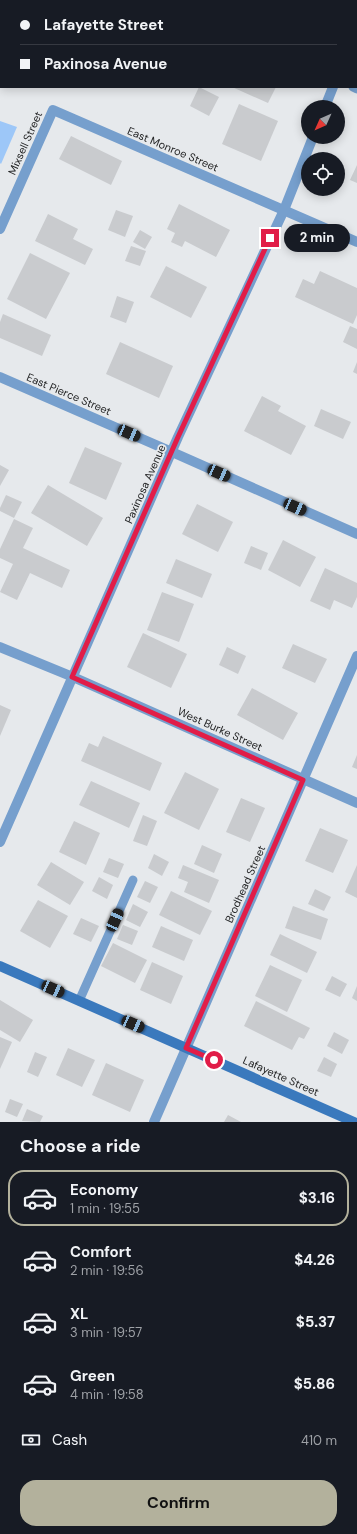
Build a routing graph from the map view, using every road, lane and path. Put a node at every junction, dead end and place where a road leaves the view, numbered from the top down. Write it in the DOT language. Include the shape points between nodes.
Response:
graph roads {
  1 [pos="333,88"];
  2 [pos="328,100"];
  3 [pos="53,110"];
  4 [pos="310,144"];
  5 [pos="284,210"];
  6 [pos="0,229"];
  7 [pos="357,242"];
  8 [pos="0,377"];
  9 [pos="172,452"];
  10 [pos="357,534"];
  11 [pos="0,647"];
  12 [pos="357,656"];
  13 [pos="72,677"];
  14 [pos="303,780"];
  15 [pos="357,804"];
  16 [pos="0,842"];
  17 [pos="133,880"];
  18 [pos="0,966"];
  19 [pos="79,1001"];
  20 [pos="186,1048"];
  21 [pos="154,1122"];
  22 [pos="354,1122"];
  1 -- 2 [label="street"];
  3 -- 5 [label="street, East Monroe Street"];
  3 -- 6 [label="street, Mixsell Street"];
  4 -- 5 [label="street, Paxinosa Avenue"];
  5 -- 7 [label="street, East Monroe Street"];
  5 -- 9 [label="street, Paxinosa Avenue"];
  8 -- 9 [label="street, East Pierce Street"];
  9 -- 10 [label="street, East Pierce Street"];
  9 -- 13 [label="street, Paxinosa Avenue"];
  11 -- 13 [label="street, West Burke Street"];
  12 -- 14 [label="street, Brodhead Street"];
  13 -- 14 [label="street, West Burke Street"];
  13 -- 16 [label="street, Paxinosa Avenue"];
  14 -- 15 [label="street, West Burke Street"];
  14 -- 20 [label="street, Brodhead Street"];
  17 -- 19 [label="lane"];
  18 -- 19 [label="street, Lafayette Street"];
  19 -- 20 [label="street, Lafayette Street"];
  20 -- 21 [label="street, Brodhead Street"];
  20 -- 22 [label="street, Lafayette Street"];
}
